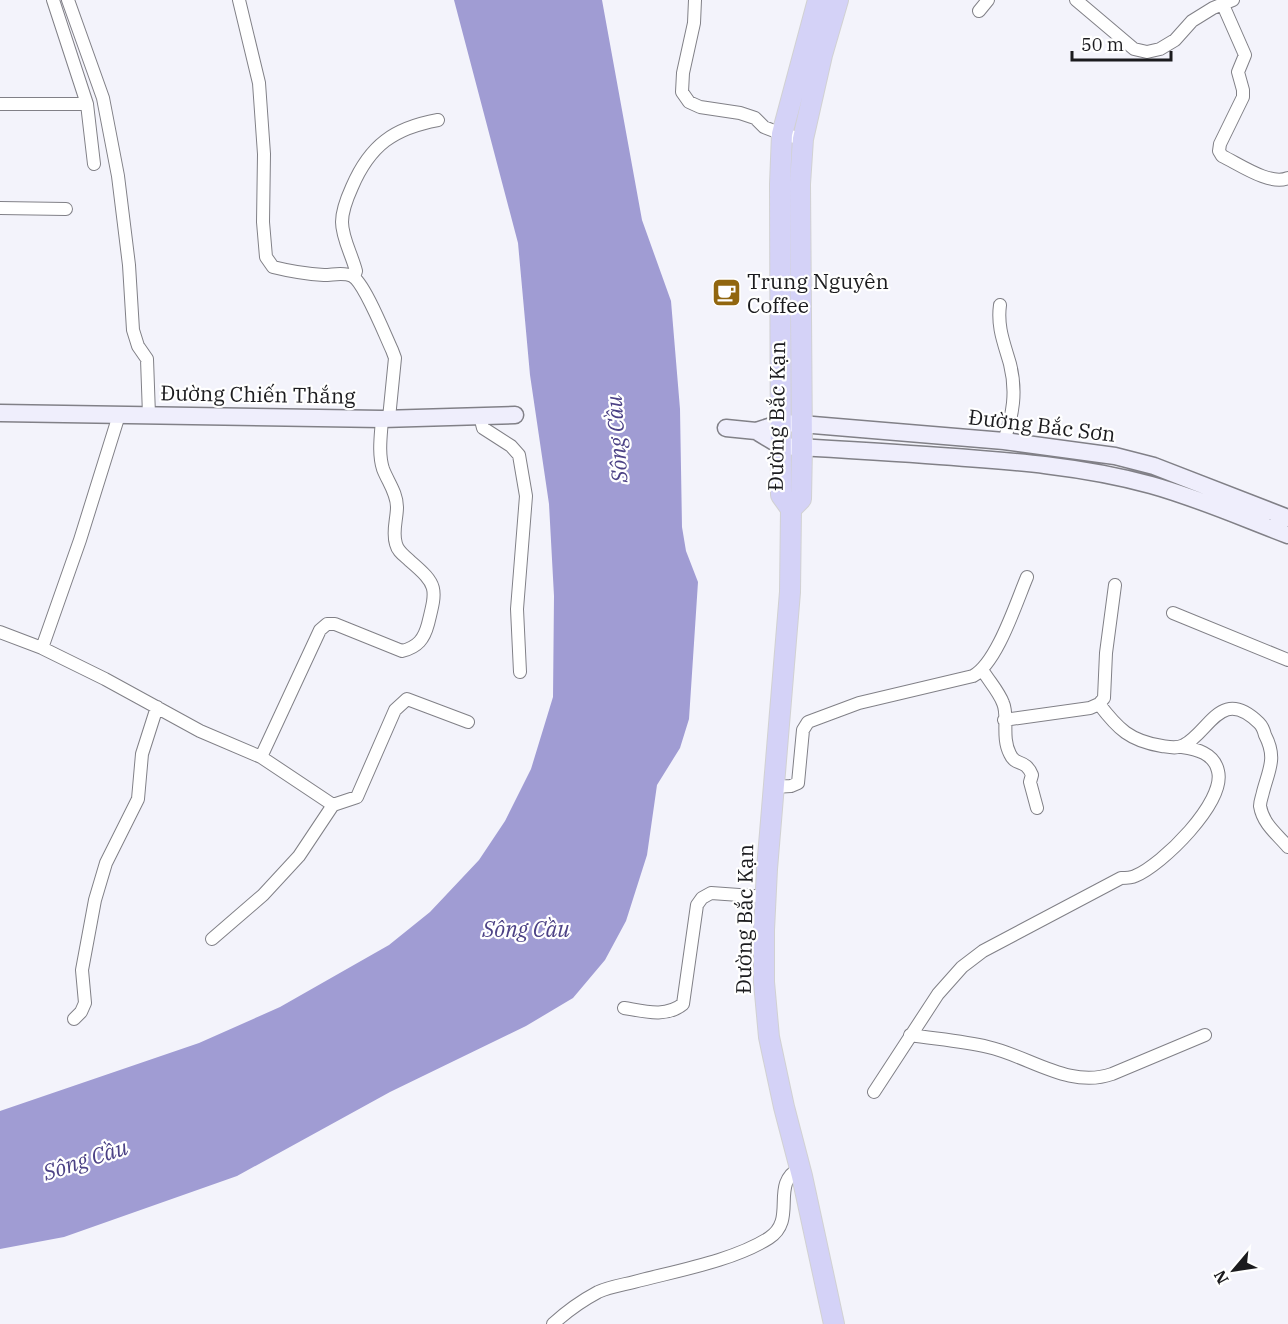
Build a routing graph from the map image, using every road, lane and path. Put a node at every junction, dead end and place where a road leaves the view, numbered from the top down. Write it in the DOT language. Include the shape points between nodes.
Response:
graph roads {
  1 [pos="53,0"];
  2 [pos="68,0"];
  3 [pos="239,0"];
  4 [pos="695,0"];
  5 [pos="818,0"];
  6 [pos="838,0"];
  7 [pos="988,0"];
  8 [pos="1076,0"];
  9 [pos="1228,2"];
  10 [pos="979,11"];
  11 [pos="0,104"];
  12 [pos="87,104"];
  13 [pos="438,120"];
  14 [pos="782,134"];
  15 [pos="803,139"];
  16 [pos="94,164"];
  17 [pos="1288,178"];
  18 [pos="0,208"];
  19 [pos="66,210"];
  20 [pos="354,277"];
  21 [pos="1000,305"];
  22 [pos="0,412"];
  23 [pos="119,415"];
  24 [pos="149,415"];
  25 [pos="515,415"];
  26 [pos="480,416"];
  27 [pos="385,418"];
  28 [pos="781,423"];
  29 [pos="801,424"];
  30 [pos="726,428"];
  31 [pos="756,430"];
  32 [pos="1004,441"];
  33 [pos="781,446"];
  34 [pos="802,447"];
  35 [pos="791,509"];
  36 [pos="1288,518"];
  37 [pos="1288,535"];
  38 [pos="1028,577"];
  39 [pos="1115,585"];
  40 [pos="1173,614"];
  41 [pos="0,632"];
  42 [pos="42,648"];
  43 [pos="1288,660"];
  44 [pos="982,671"];
  45 [pos="520,672"];
  46 [pos="1099,704"];
  47 [pos="157,707"];
  48 [pos="1004,720"];
  49 [pos="468,722"];
  50 [pos="1182,747"];
  51 [pos="261,757"];
  52 [pos="774,787"];
  53 [pos="333,805"];
  54 [pos="1037,808"];
  55 [pos="1288,847"];
  56 [pos="765,897"];
  57 [pos="212,939"];
  58 [pos="624,1008"];
  59 [pos="74,1019"];
  60 [pos="910,1035"];
  61 [pos="1205,1035"];
  62 [pos="874,1092"];
  63 [pos="800,1168"];
  64 [pos="558,1322"];
  65 [pos="834,1324"];
  1 -- 12 [label="street"];
  2 -- 24 [label="street" via="103,98 118,176 133,330 147,359"];
  3 -- 20 [label="street" via="259,83 266,257 273,267 292,272"];
  4 -- 14 [label="street" via="682,92 689,102 700,107 740,113"];
  5 -- 14 [label="highway, Đường Bắc Kạn"];
  6 -- 15 [label="highway, Đường Bắc Kạn"];
  7 -- 10 [label="street"];
  8 -- 9 [label="street" via="1134,49 1147,52 1175,40 1192,21"];
  9 -- 17 [label="street" via="1245,56 1238,72 1244,90 1219,151 1269,179 1281,182"];
  11 -- 12 [label="street"];
  12 -- 16 [label="street"];
  13 -- 20 [label="street" via="395,133 373,152 354,183 346,201 342,229 356,271"];
  14 -- 15 [label="street"];
  14 -- 28 [label="highway, Đường Bắc Kạn"];
  15 -- 29 [label="highway, Đường Bắc Kạn"];
  18 -- 19 [label="street"];
  20 -- 27 [label="street" via="368,297 394,358"];
  21 -- 32 [label="street" via="999,330 1010,366 1014,401"];
  22 -- 23 [label="main road, Đường Chiến Thắng"];
  23 -- 24 [label="main road, Đường Chiến Thắng"];
  23 -- 42 [label="street"];
  24 -- 27 [label="main road, Đường Chiến Thắng"];
  25 -- 26 [label="main road, Đường Chiến Thắng"];
  26 -- 27 [label="main road, Đường Chiến Thắng"];
  26 -- 45 [label="street" via="483,428 519,455 526,496 517,609"];
  27 -- 51 [label="street" via="382,460 397,506 394,540 398,551 429,578 434,589 426,631 421,642 402,651 327,624 320,630"];
  28 -- 29 [label="main road, Đường Bắc Sơn"];
  28 -- 31 [label="main road, Đường Bắc Sơn"];
  28 -- 33 [label="highway, Đường Bắc Kạn"];
  29 -- 32 [label="main road, Đường Bắc Sơn"];
  29 -- 34 [label="highway, Đường Bắc Kạn"];
  30 -- 31 [label="main road"];
  31 -- 33 [label="main road"];
  32 -- 36 [label="main road, Đường Bắc Sơn" via="1115,456 1154,466"];
  33 -- 34 [label="main road, Đường Bắc Sơn"];
  33 -- 35 [label="highway, Đường Bắc Kạn" via="781,495"];
  34 -- 35 [label="highway, Đường Bắc Kạn" via="801,499"];
  34 -- 37 [label="main road, Đường Bắc Sơn" via="1004,460 1111,476 1187,496"];
  35 -- 52 [label="highway, Đường Bắc Kạn" via="790,592"];
  38 -- 44 [label="street" via="993,656"];
  39 -- 46 [label="street" via="1104,698"];
  40 -- 43 [label="street"];
  41 -- 42 [label="street"];
  42 -- 47 [label="street"];
  44 -- 48 [label="street" via="1004,703"];
  44 -- 52 [label="street" via="808,722 803,730 798,783"];
  46 -- 48 [label="street"];
  46 -- 50 [label="street" via="1126,735 1144,743"];
  47 -- 51 [label="street"];
  47 -- 59 [label="street" via="142,754 138,799 106,863 95,900 82,970 85,1002"];
  48 -- 54 [label="street" via="1009,754 1028,766"];
  49 -- 53 [label="street" via="407,699 395,710 357,797"];
  50 -- 55 [label="street" via="1226,710 1240,710 1260,724 1270,745 1272,765 1260,804 1269,827"];
  50 -- 60 [label="street" via="1206,754 1219,771 1206,812 1178,843 1148,869 1121,878 983,951 938,994"];
  51 -- 53 [label="street"];
  52 -- 56 [label="highway, Đường Bắc Kạn"];
  53 -- 57 [label="street" via="299,856 263,895"];
  56 -- 58 [label="street" via="711,893 702,898 697,905 682,1004 668,1011"];
  56 -- 63 [label="highway, Đường Bắc Kạn" via="764,982 769,1036"];
  60 -- 61 [label="street" via="987,1047 1061,1074 1098,1078"];
  60 -- 62 [label="street"];
  63 -- 64 [label="street" via="785,1180 783,1220 770,1237 728,1256 600,1291"];
  63 -- 65 [label="highway, Đường Bắc Kạn"];
}
